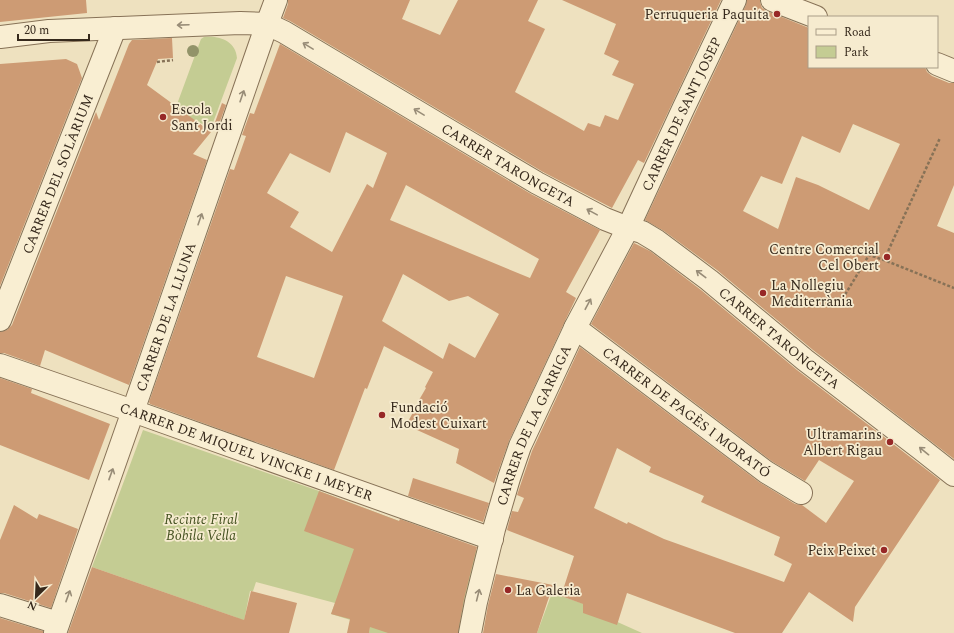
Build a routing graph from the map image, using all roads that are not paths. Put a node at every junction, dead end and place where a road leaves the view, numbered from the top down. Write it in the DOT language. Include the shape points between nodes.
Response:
graph roads {
  1 [pos="276,0"];
  2 [pos="735,0"];
  3 [pos="772,0"];
  4 [pos="813,16"];
  5 [pos="267,24"];
  6 [pos="115,28"];
  7 [pos="0,37"];
  8 [pos="938,64"];
  9 [pos="954,71"];
  10 [pos="628,228"];
  11 [pos="0,320"];
  12 [pos="575,328"];
  13 [pos="0,365"];
  14 [pos="133,411"];
  15 [pos="954,476"];
  16 [pos="801,493"];
  17 [pos="492,539"];
  18 [pos="0,605"];
  19 [pos="57,628"];
  20 [pos="470,633"];
  1 -- 5 [label="street, CARRER DE LA LLUNA"];
  2 -- 10 [label="street, CARRER DE SANT JOSEP"];
  3 -- 4 [label="street"];
  5 -- 6 [label="street, CARRER TARONGETA, one-way"];
  10 -- 5 [label="street, CARRER TARONGETA, one-way" via="605,219 537,183"];
  14 -- 5 [label="street, CARRER DE LA LLUNA, one-way"];
  6 -- 7 [label="street, CARRER TARONGETA" via="48,31"];
  6 -- 11 [label="street, CARRER DEL SOLÀRIUM"];
  8 -- 9 [label="street"];
  12 -- 10 [label="street, CARRER DE LA GARRIGA, one-way"];
  15 -- 10 [label="street, CARRER TARONGETA, one-way" via="658,241"];
  12 -- 16 [label="street, CARRER DE PAGÈS I MORATÓ" via="770,474"];
  12 -- 17 [label="street, CARRER DE LA GARRIGA" via="520,446"];
  13 -- 14 [label="street, CARRER DE MIQUEL VINCKE I MEYER"];
  14 -- 17 [label="street, CARRER DE MIQUEL VINCKE I MEYER"];
  19 -- 14 [label="street, CARRER DE LA LLUNA, one-way"];
  20 -- 17 [label="street, CARRER DE LA GARRIGA, one-way"];
  18 -- 19 [label="street"];
}
